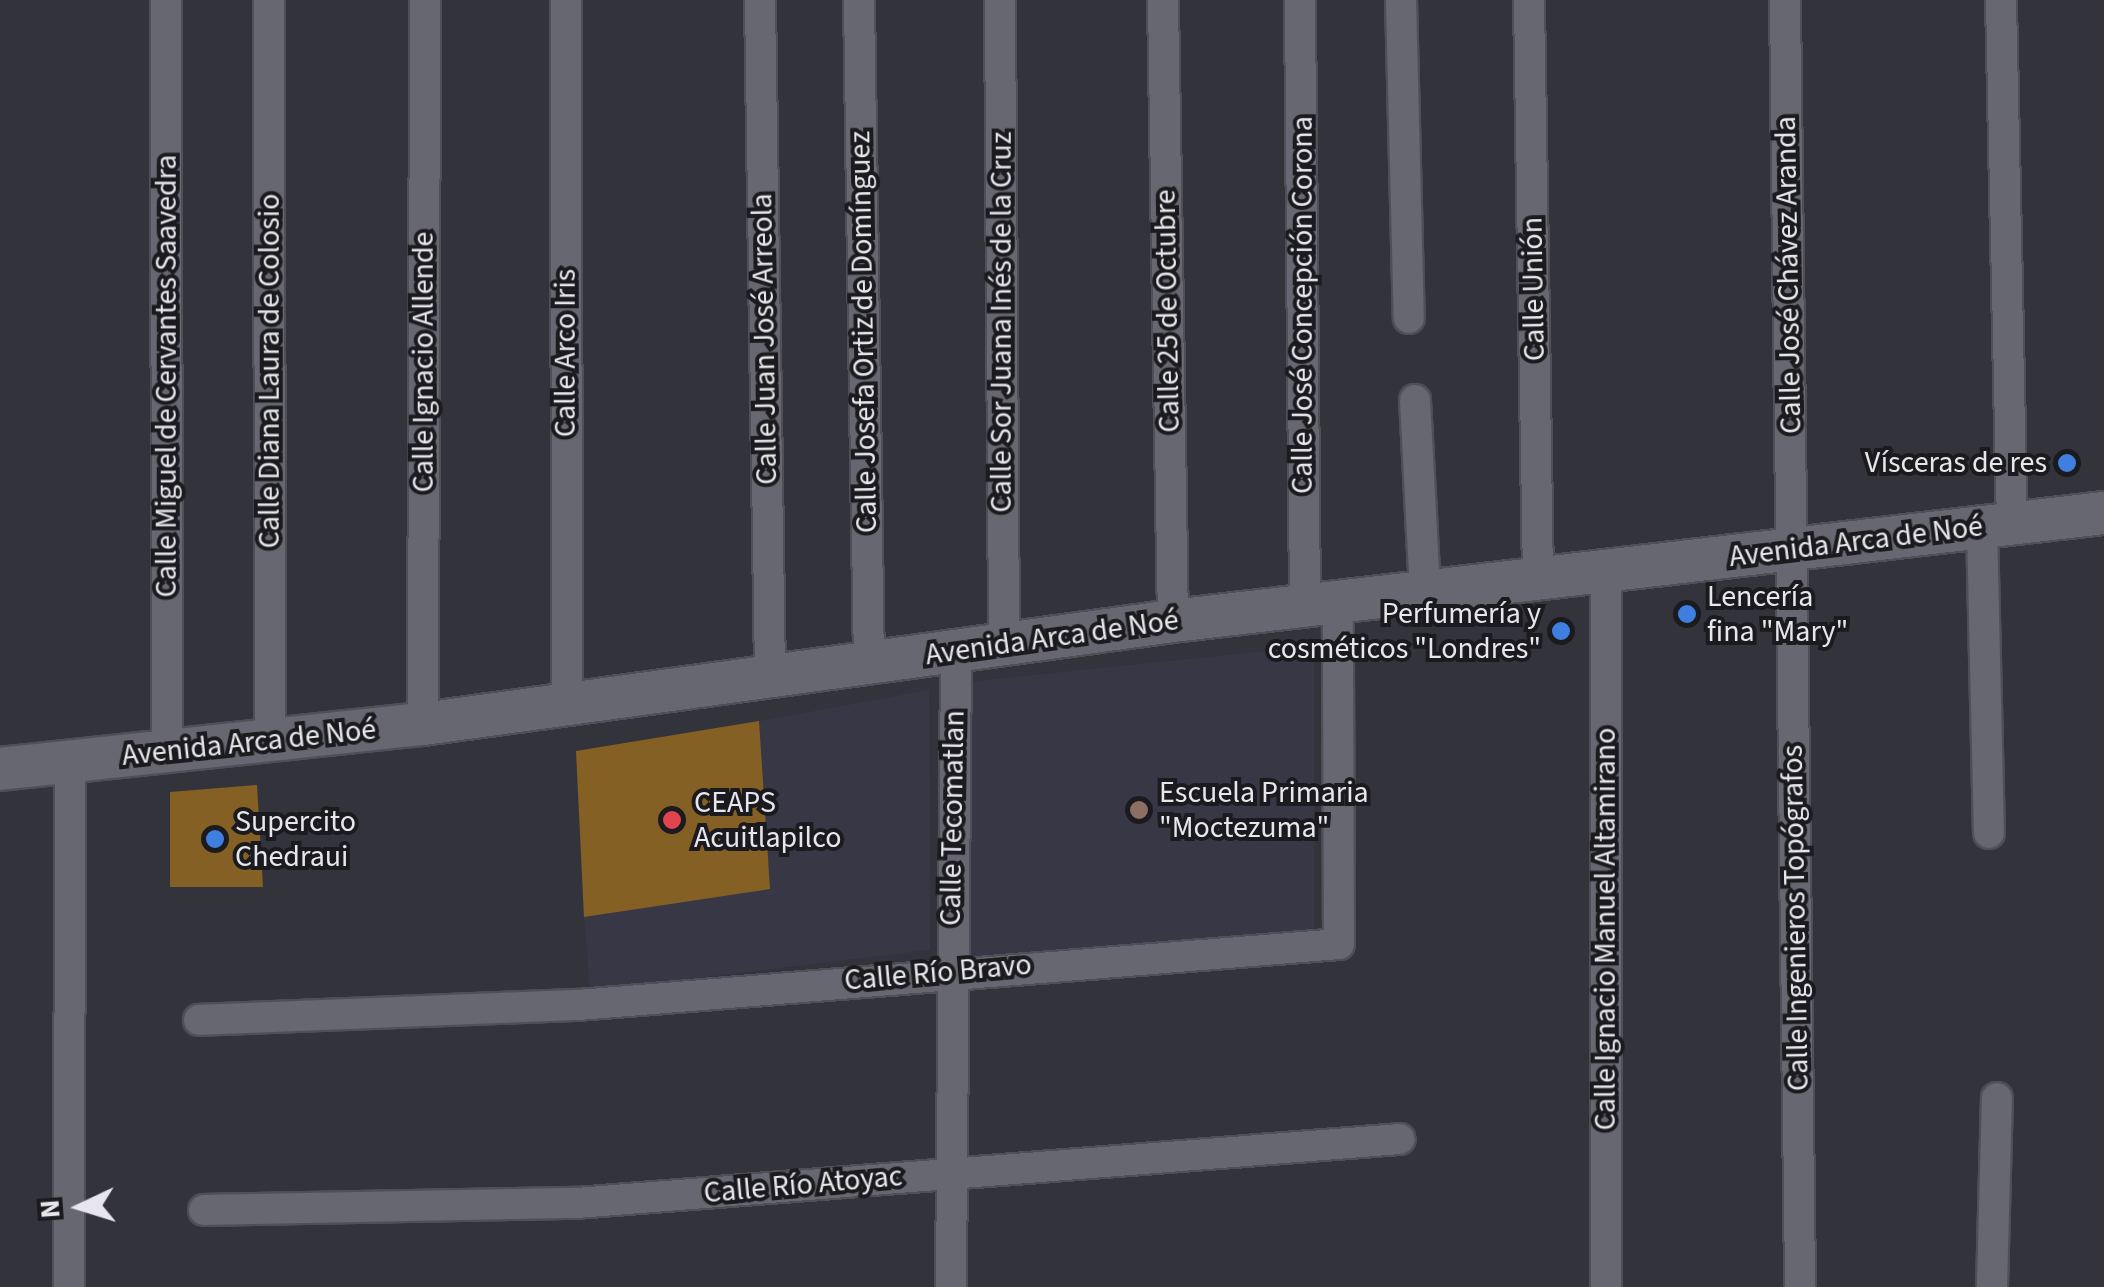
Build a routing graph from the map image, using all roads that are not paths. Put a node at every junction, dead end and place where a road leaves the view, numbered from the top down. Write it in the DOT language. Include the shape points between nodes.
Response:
graph roads {
  1 [pos="166,0"];
  2 [pos="269,0"];
  3 [pos="425,0"];
  4 [pos="566,0"];
  5 [pos="760,0"];
  6 [pos="859,0"];
  7 [pos="1000,0"];
  8 [pos="1163,0"];
  9 [pos="1300,0"];
  10 [pos="1401,0"];
  11 [pos="1529,0"];
  12 [pos="1785,0"];
  13 [pos="2001,0"];
  14 [pos="1409,318"];
  15 [pos="1414,400"];
  16 [pos="2104,513"];
  17 [pos="1997,526"];
  18 [pos="1793,549"];
  19 [pos="1606,571"];
  20 [pos="1538,577"];
  21 [pos="1425,594"];
  22 [pos="1321,607"];
  23 [pos="1173,622"];
  24 [pos="1004,644"];
  25 [pos="956,650"];
  26 [pos="869,664"];
  27 [pos="770,678"];
  28 [pos="567,706"];
  29 [pos="423,724"];
  30 [pos="270,741"];
  31 [pos="167,752"];
  32 [pos="70,763"];
  33 [pos="0,769"];
  34 [pos="1989,834"];
  35 [pos="949,972"];
  36 [pos="199,1020"];
  37 [pos="1998,1098"];
  38 [pos="1400,1140"];
  39 [pos="950,1173"];
  40 [pos="204,1210"];
  41 [pos="70,1287"];
  42 [pos="950,1287"];
  43 [pos="1606,1287"];
  44 [pos="1800,1287"];
  45 [pos="1992,1287"];
  1 -- 31 [label="street, Calle Miguel de Cervantes Saavedra"];
  2 -- 30 [label="street, Calle Diana Laura de Colosio"];
  3 -- 29 [label="street, Calle Ignacio Allende"];
  4 -- 28 [label="street, Calle Arco Iris"];
  5 -- 27 [label="street, Calle Juan José Arreola"];
  6 -- 26 [label="street, Calle Josefa Ortiz de Domínguez"];
  7 -- 24 [label="street, Calle Sor Juana Inés de la Cruz"];
  8 -- 23 [label="street, Calle 25 de Octubre"];
  9 -- 22 [label="street, Calle José Concepción Corona"];
  10 -- 14 [label="street"];
  11 -- 20 [label="street, Calle Unión"];
  12 -- 18 [label="street, Calle José Chávez Aranda"];
  13 -- 17 [label="street"];
  15 -- 21 [label="street"];
  16 -- 17 [label="main road, Avenida Arca de Noé"];
  17 -- 18 [label="main road, Avenida Arca de Noé"];
  17 -- 34 [label="street"];
  18 -- 19 [label="main road, Avenida Arca de Noé"];
  18 -- 44 [label="street, Calle Ingenieros Topógrafos"];
  19 -- 20 [label="main road, Avenida Arca de Noé"];
  19 -- 43 [label="street, Calle Ignacio Manuel Altamirano"];
  20 -- 21 [label="main road, Avenida Arca de Noé"];
  21 -- 22 [label="main road, Avenida Arca de Noé"];
  22 -- 23 [label="main road, Avenida Arca de Noé"];
  22 -- 35 [label="street, Calle Río Bravo" via="1339,944"];
  23 -- 24 [label="main road, Avenida Arca de Noé"];
  24 -- 25 [label="main road, Avenida Arca de Noé"];
  25 -- 26 [label="main road, Avenida Arca de Noé"];
  25 -- 35 [label="street, Calle Tecomatlan"];
  26 -- 27 [label="main road, Avenida Arca de Noé"];
  27 -- 28 [label="main road, Avenida Arca de Noé"];
  28 -- 29 [label="main road, Avenida Arca de Noé"];
  29 -- 30 [label="main road, Avenida Arca de Noé"];
  30 -- 31 [label="main road, Avenida Arca de Noé"];
  31 -- 32 [label="main road, Avenida Arca de Noé"];
  32 -- 33 [label="main road, Avenida Arca de Noé"];
  32 -- 41 [label="street"];
  35 -- 36 [label="street, Calle Río Bravo" via="578,1005"];
  35 -- 39 [label="street, Calle Tecomatlan"];
  37 -- 45 [label="street"];
  38 -- 39 [label="street, Calle Río Atoyac"];
  39 -- 40 [label="street, Calle Río Atoyac" via="576,1203"];
  39 -- 42 [label="street, Calle Tecomatlan"];
}
